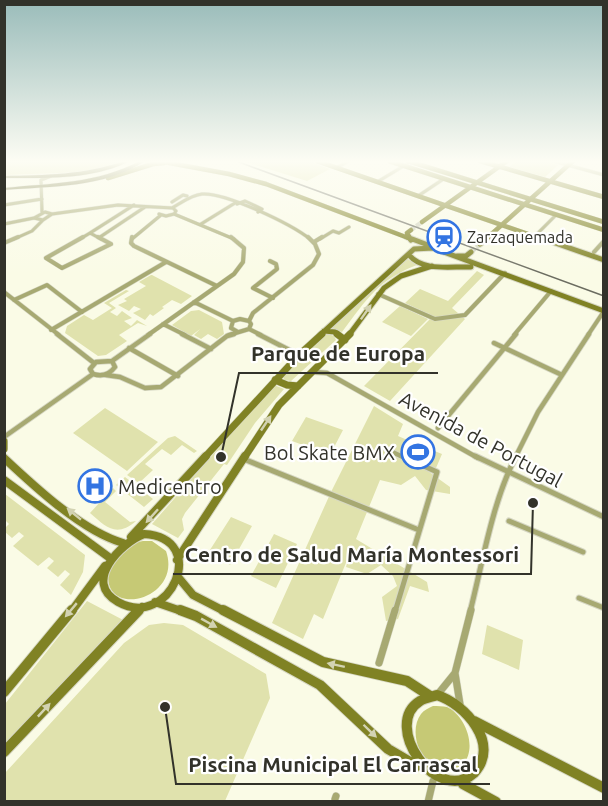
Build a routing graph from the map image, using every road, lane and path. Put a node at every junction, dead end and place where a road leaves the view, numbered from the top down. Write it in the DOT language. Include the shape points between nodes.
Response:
graph roads {
  1 [pos="42,199"];
  2 [pos="177,199"];
  3 [pos="186,199"];
  4 [pos="221,199"];
  5 [pos="304,199"];
  6 [pos="425,199"];
  7 [pos="456,199"];
  8 [pos="507,199"];
  9 [pos="530,199"];
  10 [pos="172,202"];
  11 [pos="236,203"];
  12 [pos="524,204"];
  13 [pos="4,205"];
  14 [pos="134,205"];
  15 [pos="145,206"];
  16 [pos="446,206"];
  17 [pos="172,208"];
  18 [pos="161,209"];
  19 [pos="42,212"];
  20 [pos="52,214"];
  21 [pos="174,214"];
  22 [pos="161,215"];
  23 [pos="555,216"];
  24 [pos="34,218"];
  25 [pos="43,220"];
  26 [pos="422,222"];
  27 [pos="603,222"];
  28 [pos="4,224"];
  29 [pos="201,224"];
  30 [pos="501,225"];
  31 [pos="349,227"];
  32 [pos="411,230"];
  33 [pos="603,230"];
  34 [pos="90,233"];
  35 [pos="538,233"];
  36 [pos="100,237"];
  37 [pos="411,240"];
  38 [pos="603,241"];
  39 [pos="314,242"];
  40 [pos="4,243"];
  41 [pos="480,244"];
  42 [pos="433,248"];
  43 [pos="414,249"];
  44 [pos="440,252"];
  45 [pos="471,252"];
  46 [pos="594,252"];
  47 [pos="318,253"];
  48 [pos="324,253"];
  49 [pos="409,255"];
  50 [pos="452,256"];
  51 [pos="603,260"];
  52 [pos="270,261"];
  53 [pos="166,262"];
  54 [pos="440,262"];
  55 [pos="485,268"];
  56 [pos="505,273"];
  57 [pos="217,286"];
  58 [pos="550,291"];
  59 [pos="4,292"];
  60 [pos="378,294"];
  61 [pos="273,298"];
  62 [pos="14,300"];
  63 [pos="194,302"];
  64 [pos="603,311"];
  65 [pos="82,312"];
  66 [pos="233,321"];
  67 [pos="249,321"];
  68 [pos="163,324"];
  69 [pos="249,329"];
  70 [pos="51,330"];
  71 [pos="324,331"];
  72 [pos="238,332"];
  73 [pos="345,340"];
  74 [pos="495,343"];
  75 [pos="129,348"];
  76 [pos="211,349"];
  77 [pos="501,350"];
  78 [pos="299,355"];
  79 [pos="112,360"];
  80 [pos="94,363"];
  81 [pos="324,363"];
  82 [pos="314,372"];
  83 [pos="327,373"];
  84 [pos="93,374"];
  85 [pos="106,375"];
  86 [pos="562,375"];
  87 [pos="178,376"];
  88 [pos="275,380"];
  89 [pos="298,386"];
  90 [pos="438,428"];
  91 [pos="4,439"];
  92 [pos="4,449"];
  93 [pos="386,449"];
  94 [pos="4,458"];
  95 [pos="246,460"];
  96 [pos="507,473"];
  97 [pos="4,480"];
  98 [pos="603,517"];
  99 [pos="509,521"];
  100 [pos="419,530"];
  101 [pos="127,540"];
  102 [pos="583,552"];
  103 [pos="177,560"];
  104 [pos="108,561"];
  105 [pos="178,577"];
  106 [pos="579,598"];
  107 [pos="155,602"];
  108 [pos="142,607"];
  109 [pos="603,608"];
  110 [pos="379,663"];
  111 [pos="455,673"];
  112 [pos="4,692"];
  113 [pos="433,696"];
  114 [pos="460,704"];
  115 [pos="474,721"];
  116 [pos="4,752"];
  117 [pos="417,766"];
  118 [pos="433,781"];
  119 [pos="463,784"];
  120 [pos="603,788"];
  121 [pos="428,801"];
  122 [pos="496,801"];
  1 -- 13 [label="street"];
  1 -- 19 [label="street"];
  2 -- 10 [label="street"];
  3 -- 17 [label="street"];
  4 -- 11 [label="street"];
  5 -- 37 [label="main road"];
  6 -- 16 [label="main road"];
  7 -- 16 [label="main road"];
  8 -- 12 [label="main road"];
  9 -- 12 [label="main road"];
  9 -- 27 [label="main road"];
  11 -- 29 [label="street"];
  11 -- 39 [label="street" via="281,222"];
  12 -- 30 [label="main road"];
  12 -- 33 [label="main road"];
  14 -- 15 [label="street"];
  14 -- 20 [label="street"];
  14 -- 34 [label="street"];
  15 -- 18 [label="street"];
  15 -- 36 [label="street"];
  16 -- 26 [label="main road"];
  16 -- 30 [label="main road"];
  17 -- 18 [label="street"];
  17 -- 21 [label="street"];
  18 -- 22 [label="street"];
  19 -- 20 [label="street"];
  19 -- 24 [label="street"];
  20 -- 25 [label="street"];
  21 -- 22 [label="street"];
  21 -- 29 [label="street"];
  22 -- 53 [label="street" via="138,231 131,243"];
  23 -- 35 [label="street"];
  24 -- 25 [label="street"];
  24 -- 28 [label="street"];
  25 -- 40 [label="street" via="32,231"];
  29 -- 57 [label="street" via="235,239 244,248 241,266"];
  30 -- 41 [label="main road"];
  30 -- 51 [label="main road"];
  31 -- 39 [label="street"];
  32 -- 37 [label="main road" via="407,233"];
  34 -- 36 [label="street"];
  34 -- 36 [label="street" via="46,258 60,268 65,267 110,246"];
  37 -- 42 [label="main road"];
  37 -- 43 [label="main road"];
  38 -- 46 [label="street"];
  39 -- 47 [label="street"];
  42 -- 43 [label="main road"];
  42 -- 44 [label="main road"];
  43 -- 49 [label="main road"];
  44 -- 50 [label="main road"];
  44 -- 54 [label="main road"];
  45 -- 50 [label="main road"];
  47 -- 48 [label="street"];
  47 -- 61 [label="street" via="314,265"];
  49 -- 54 [label="main road" via="417,264"];
  49 -- 71 [label="main road"];
  50 -- 55 [label="main road"];
  52 -- 61 [label="street" via="277,269 253,288"];
  53 -- 57 [label="street"];
  53 -- 65 [label="street"];
  54 -- 55 [label="main road"];
  54 -- 60 [label="main road" via="399,277"];
  55 -- 56 [label="main road"];
  56 -- 58 [label="main road"];
  56 -- 60 [label="street" via="466,314 435,319"];
  57 -- 63 [label="street"];
  58 -- 64 [label="main road"];
  58 -- 77 [label="street"];
  59 -- 62 [label="street"];
  73 -- 60 [label="main road, one-way"];
  61 -- 67 [label="street" via="253,313"];
  62 -- 65 [label="street" via="45,285"];
  62 -- 70 [label="street"];
  63 -- 66 [label="street"];
  63 -- 68 [label="street"];
  64 -- 86 [label="street"];
  65 -- 70 [label="street"];
  66 -- 67 [label="street"];
  66 -- 72 [label="street" via="231,328"];
  67 -- 69 [label="street"];
  68 -- 75 [label="street"];
  68 -- 76 [label="street"];
  69 -- 72 [label="street"];
  69 -- 78 [label="street"];
  70 -- 80 [label="street"];
  71 -- 73 [label="main road"];
  71 -- 78 [label="main road"];
  72 -- 76 [label="street"];
  73 -- 81 [label="main road"];
  74 -- 77 [label="street"];
  75 -- 79 [label="street"];
  75 -- 87 [label="street"];
  76 -- 87 [label="street"];
  77 -- 86 [label="street"];
  77 -- 90 [label="street"];
  78 -- 88 [label="main road"];
  79 -- 80 [label="street"];
  79 -- 85 [label="street" via="115,367"];
  80 -- 84 [label="street" via="90,369"];
  81 -- 82 [label="main road"];
  81 -- 83 [label="street"];
  82 -- 83 [label="street, Avenida de Portugal"];
  82 -- 89 [label="main road"];
  83 -- 96 [label="street, Avenida de Portugal"];
  84 -- 85 [label="street"];
  84 -- 91 [label="street"];
  85 -- 87 [label="street" via="152,390"];
  86 -- 96 [label="street" via="529,427"];
  88 -- 89 [label="main road"];
  88 -- 101 [label="main road, one-way"];
  103 -- 89 [label="main road, one-way" via="273,413"];
  91 -- 92 [label="main road"];
  93 -- 100 [label="street" via="437,472"];
  101 -- 94 [label="main road, one-way" via="116,543 96,533"];
  95 -- 100 [label="street"];
  96 -- 98 [label="street, Avenida de Portugal"];
  96 -- 111 [label="street"];
  97 -- 104 [label="main road"];
  99 -- 102 [label="street"];
  100 -- 110 [label="street"];
  101 -- 103 [label="main road" via="144,534 163,537 173,546"];
  101 -- 104 [label="main road"];
  103 -- 105 [label="main road"];
  104 -- 108 [label="main road" via="106,591 115,602"];
  104 -- 112 [label="main road, one-way"];
  105 -- 107 [label="main road"];
  113 -- 105 [label="main road, one-way" via="407,681 323,662 193,595"];
  106 -- 109 [label="street"];
  107 -- 108 [label="main road"];
  107 -- 117 [label="main road, one-way" via="196,616 320,685 388,749"];
  116 -- 108 [label="main road, one-way"];
  111 -- 113 [label="street"];
  111 -- 114 [label="street"];
  113 -- 114 [label="main road" via="451,698"];
  113 -- 117 [label="main road" via="418,702 406,730"];
  114 -- 115 [label="main road"];
  115 -- 119 [label="main road" via="482,751 473,777"];
  115 -- 120 [label="main road"];
  117 -- 118 [label="main road"];
  118 -- 119 [label="main road" via="448,786"];
  118 -- 121 [label="street"];
  119 -- 122 [label="main road"];
}
